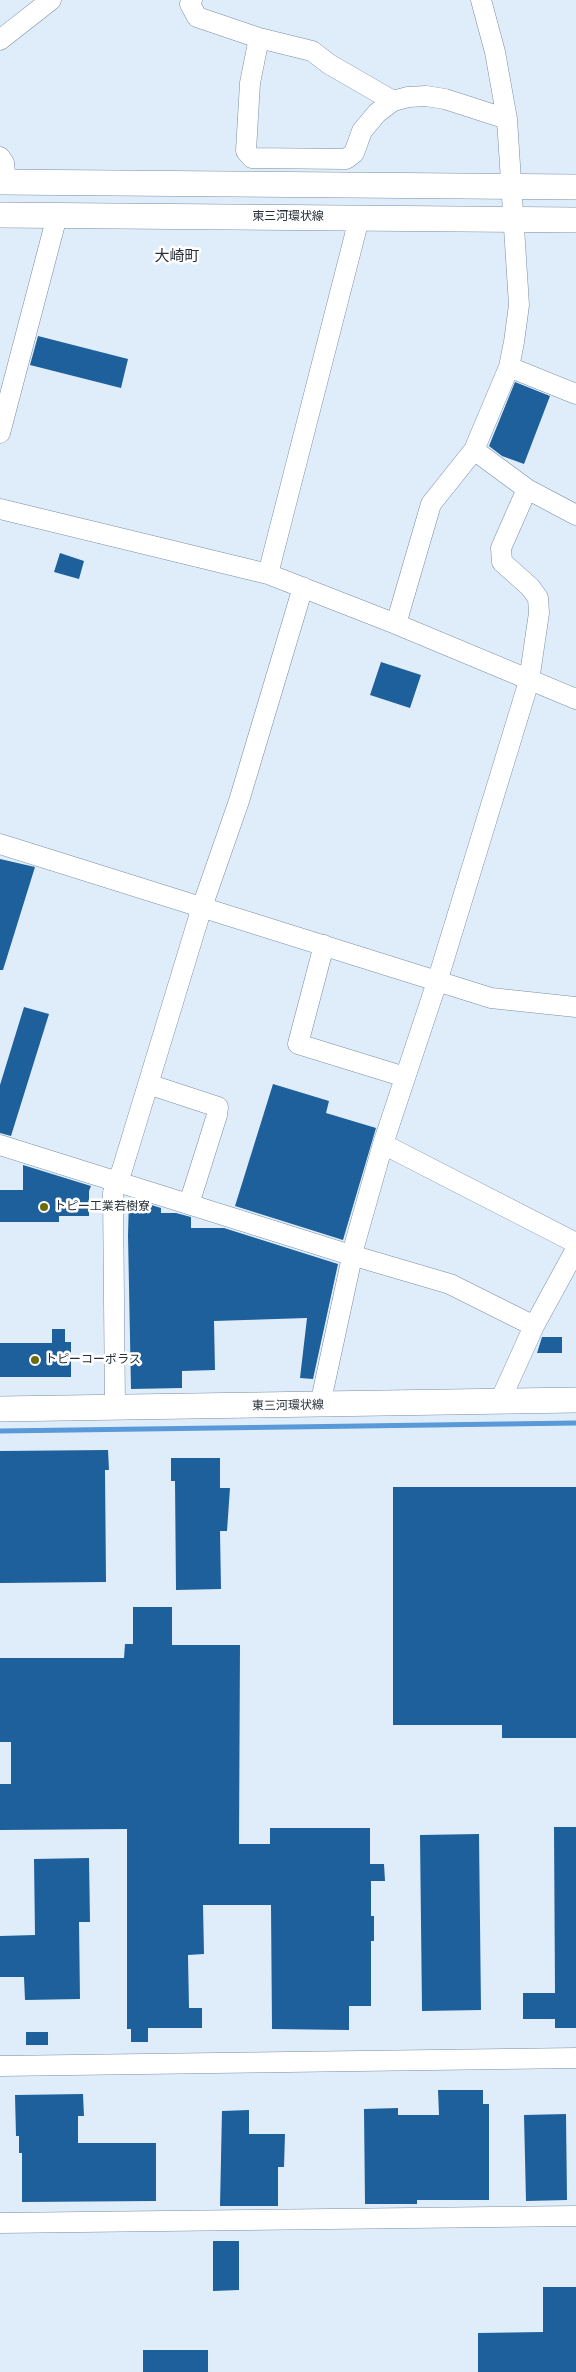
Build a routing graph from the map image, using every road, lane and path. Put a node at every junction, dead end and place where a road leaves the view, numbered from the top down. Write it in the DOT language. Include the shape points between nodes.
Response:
graph roads {
  1 [pos="51,0"];
  2 [pos="192,0"];
  3 [pos="481,0"];
  4 [pos="259,38"];
  5 [pos="0,40"];
  6 [pos="393,101"];
  7 [pos="507,119"];
  8 [pos="0,157"];
  9 [pos="3,182"];
  10 [pos="512,187"];
  11 [pos="576,188"];
  12 [pos="0,215"];
  13 [pos="57,216"];
  14 [pos="359,219"];
  15 [pos="514,220"];
  16 [pos="576,220"];
  17 [pos="509,367"];
  18 [pos="576,394"];
  19 [pos="0,433"];
  20 [pos="474,450"];
  21 [pos="527,489"];
  22 [pos="0,510"];
  23 [pos="576,515"];
  24 [pos="268,574"];
  25 [pos="303,587"];
  26 [pos="396,624"];
  27 [pos="529,681"];
  28 [pos="576,699"];
  29 [pos="0,844"];
  30 [pos="202,907"];
  31 [pos="324,945"];
  32 [pos="437,982"];
  33 [pos="576,1007"];
  34 [pos="405,1077"];
  35 [pos="148,1084"];
  36 [pos="383,1144"];
  37 [pos="0,1145"];
  38 [pos="117,1182"];
  39 [pos="188,1204"];
  40 [pos="576,1243"];
  41 [pos="576,1249"];
  42 [pos="352,1255"];
  43 [pos="534,1326"];
  44 [pos="576,1400"];
  45 [pos="500,1401"];
  46 [pos="320,1405"];
  47 [pos="115,1408"];
  48 [pos="0,1409"];
  49 [pos="576,2058"];
  50 [pos="0,2066"];
  51 [pos="576,2216"];
  52 [pos="0,2223"];
  1 -- 5 [label="street"];
  2 -- 4 [label="street" via="190,4 197,17"];
  3 -- 7 [label="street" via="495,52"];
  4 -- 6 [label="street" via="312,51"];
  4 -- 6 [label="street" via="250,93 246,152 252,158 346,159 354,153 362,131"];
  6 -- 7 [label="street" via="426,96 445,99"];
  7 -- 10 [label="street"];
  8 -- 9 [label="street" via="4,163"];
  9 -- 10 [label="main road"];
  10 -- 11 [label="main road"];
  10 -- 15 [label="street"];
  12 -- 13 [label="main road, 東三河環状線"];
  13 -- 14 [label="main road, 東三河環状線"];
  13 -- 19 [label="street"];
  14 -- 15 [label="main road, 東三河環状線"];
  14 -- 24 [label="street"];
  15 -- 16 [label="main road, 東三河環状線"];
  15 -- 17 [label="street" via="519,305"];
  17 -- 18 [label="street"];
  17 -- 20 [label="street"];
  20 -- 21 [label="street"];
  20 -- 26 [label="street" via="431,504"];
  21 -- 23 [label="street"];
  21 -- 27 [label="street" via="501,548 502,562 538,598 539,613"];
  22 -- 24 [label="street"];
  24 -- 25 [label="street"];
  25 -- 26 [label="street"];
  25 -- 30 [label="street" via="239,800"];
  26 -- 27 [label="street"];
  27 -- 28 [label="street"];
  27 -- 32 [label="street"];
  29 -- 30 [label="street"];
  30 -- 31 [label="street"];
  30 -- 35 [label="street"];
  31 -- 32 [label="street"];
  31 -- 34 [label="street" via="298,1044"];
  32 -- 33 [label="street" via="491,998"];
  32 -- 34 [label="street"];
  34 -- 36 [label="street"];
  35 -- 38 [label="street"];
  35 -- 39 [label="street" via="218,1107"];
  36 -- 40 [label="street"];
  36 -- 42 [label="street"];
  37 -- 38 [label="street"];
  38 -- 39 [label="street"];
  38 -- 47 [label="street" via="113,1194"];
  39 -- 42 [label="street"];
  41 -- 43 [label="street"];
  42 -- 43 [label="street" via="450,1284"];
  42 -- 46 [label="street"];
  43 -- 45 [label="street"];
  44 -- 45 [label="main road, 東三河環状線"];
  45 -- 46 [label="main road, 東三河環状線"];
  46 -- 47 [label="main road, 東三河環状線"];
  47 -- 48 [label="main road, 東三河環状線"];
  49 -- 50 [label="street"];
  51 -- 52 [label="street"];
}
